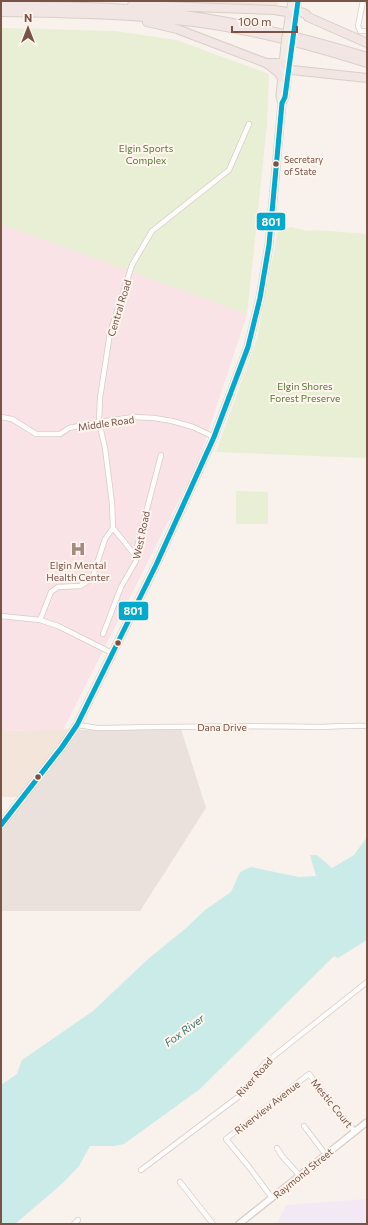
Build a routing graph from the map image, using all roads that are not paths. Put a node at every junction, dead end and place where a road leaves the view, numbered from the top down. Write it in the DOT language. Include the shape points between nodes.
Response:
graph roads {
  1 [pos="292,1"];
  2 [pos="298,1"];
  3 [pos="363,1"];
  4 [pos="1,6"];
  5 [pos="23,6"];
  6 [pos="1,12"];
  7 [pos="292,13"];
  8 [pos="109,15"];
  9 [pos="294,22"];
  10 [pos="290,31"];
  11 [pos="367,31"];
  12 [pos="367,43"];
  13 [pos="367,57"];
  14 [pos="266,63"];
  15 [pos="367,63"];
  16 [pos="286,65"];
  17 [pos="282,78"];
  18 [pos="367,78"];
  19 [pos="282,104"];
  20 [pos="249,124"];
  21 [pos="1,417"];
  22 [pos="99,422"];
  23 [pos="214,437"];
  24 [pos="161,456"];
  25 [pos="113,528"];
  26 [pos="134,555"];
  27 [pos="1,616"];
  28 [pos="40,620"];
  29 [pos="104,634"];
  30 [pos="112,653"];
  31 [pos="77,725"];
  32 [pos="367,726"];
  33 [pos="1,825"];
  34 [pos="367,982"];
  35 [pos="309,1074"];
  36 [pos="367,1122"];
  37 [pos="304,1126"];
  38 [pos="355,1132"];
  39 [pos="277,1148"];
  40 [pos="326,1155"];
  41 [pos="141,1170"];
  42 [pos="300,1176"];
  43 [pos="180,1182"];
  44 [pos="272,1198"];
  45 [pos="78,1220"];
  46 [pos="74,1224"];
  47 [pos="213,1224"];
  48 [pos="239,1224"];
  1 -- 7 [label="main road"];
  2 -- 7 [label="main road"];
  3 -- 11 [label="street" via="358,26 360,31"];
  4 -- 5 [label="highway"];
  5 -- 7 [label="highway" via="130,4"];
  5 -- 13 [label="highway" via="152,11 234,22 298,36"];
  6 -- 8 [label="highway"];
  7 -- 9 [label="highway"];
  7 -- 10 [label="main road"];
  7 -- 12 [label="highway" via="301,12"];
  8 -- 14 [label="highway" via="177,29"];
  8 -- 15 [label="highway" via="193,22 236,29"];
  9 -- 10 [label="main road"];
  10 -- 16 [label="main road, bridge"];
  14 -- 16 [label="highway"];
  14 -- 17 [label="highway"];
  16 -- 17 [label="main road"];
  16 -- 18 [label="highway" via="292,70"];
  16 -- 19 [label="main road" via="285,96"];
  17 -- 19 [label="main road"];
  19 -- 23 [label="main road" via="272,221 260,298 248,347"];
  20 -- 22 [label="street, Central Road" via="229,170 152,231 132,265 110,333"];
  21 -- 22 [label="street, Middle Road" via="12,419 36,434 60,434 69,428"];
  22 -- 23 [label="street, Middle Road" via="154,418 193,427"];
  22 -- 25 [label="street, Central Road" via="105,448"];
  23 -- 30 [label="main road" via="156,565"];
  24 -- 26 [label="street, West Road"];
  25 -- 26 [label="street"];
  25 -- 28 [label="street" via="105,540 92,579 80,586 58,587 51,592"];
  26 -- 29 [label="street, West Road" via="136,561 122,587"];
  27 -- 28 [label="street"];
  28 -- 30 [label="street" via="58,626"];
  30 -- 31 [label="main road"];
  31 -- 32 [label="street, Dana Drive" via="98,728"];
  31 -- 33 [label="main road"];
  34 -- 41 [label="street, River Road" via="265,1063 238,1097"];
  35 -- 38 [label="street, Mestic Court"];
  35 -- 44 [label="street, Riverview Avenue" via="226,1139"];
  36 -- 38 [label="street, Raymond Street"];
  37 -- 40 [label="street"];
  38 -- 40 [label="street, Raymond Street"];
  39 -- 42 [label="street"];
  40 -- 42 [label="street, Raymond Street"];
  42 -- 44 [label="street, Raymond Street"];
  43 -- 47 [label="street"];
  44 -- 48 [label="street, Raymond Street"];
  45 -- 46 [label="street"];
}
